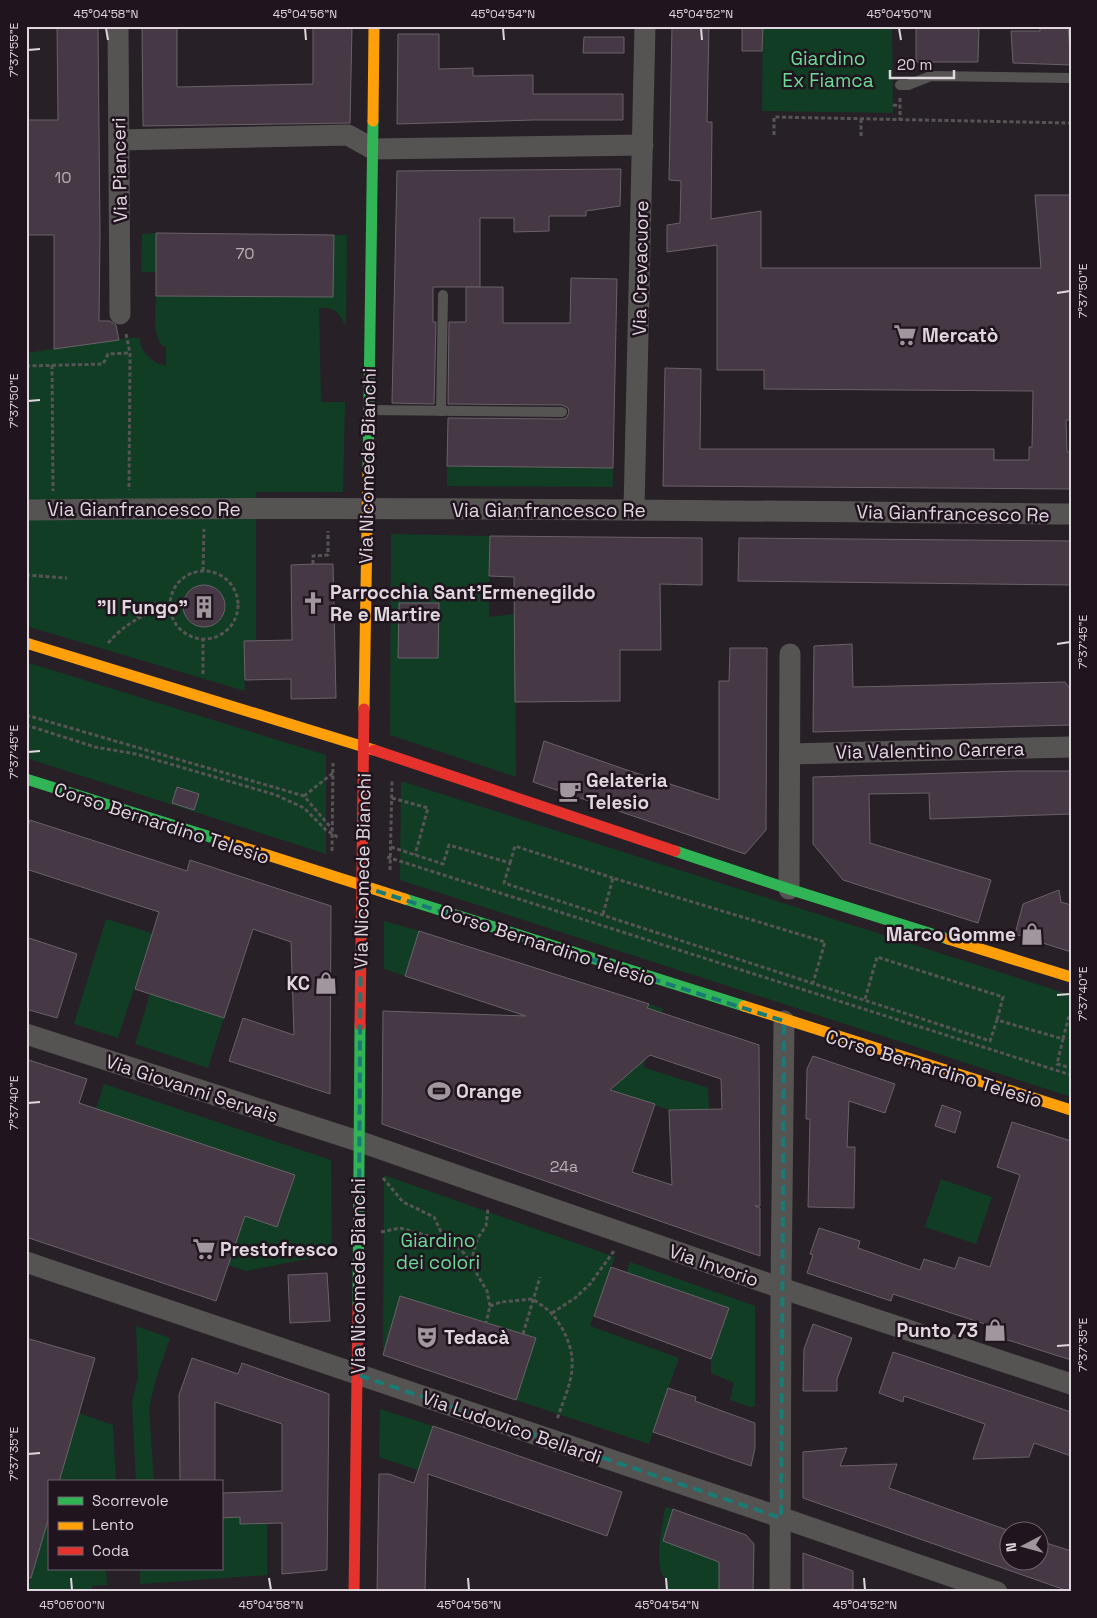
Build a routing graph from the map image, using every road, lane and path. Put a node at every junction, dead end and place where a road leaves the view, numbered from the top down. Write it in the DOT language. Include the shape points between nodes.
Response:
graph roads {
  1 [pos="118,26"];
  2 [pos="374,26"];
  3 [pos="645,26"];
  4 [pos="1071,78"];
  5 [pos="900,85"];
  6 [pos="893,105"];
  7 [pos="900,106"];
  8 [pos="861,119"];
  9 [pos="1071,123"];
  10 [pos="774,135"];
  11 [pos="860,136"];
  12 [pos="119,140"];
  13 [pos="643,145"];
  14 [pos="373,149"];
  15 [pos="443,296"];
  16 [pos="120,314"];
  17 [pos="130,353"];
  18 [pos="52,365"];
  19 [pos="26,366"];
  20 [pos="368,410"];
  21 [pos="441,411"];
  22 [pos="562,412"];
  23 [pos="204,508"];
  24 [pos="53,509"];
  25 [pos="129,509"];
  26 [pos="366,509"];
  27 [pos="26,510"];
  28 [pos="634,510"];
  29 [pos="1071,514"];
  30 [pos="328,531"];
  31 [pos="313,564"];
  32 [pos="203,571"];
  33 [pos="26,575"];
  34 [pos="68,578"];
  35 [pos="170,607"];
  36 [pos="138,609"];
  37 [pos="138,618"];
  38 [pos="203,639"];
  39 [pos="26,643"];
  40 [pos="108,643"];
  41 [pos="790,654"];
  42 [pos="203,677"];
  43 [pos="26,715"];
  44 [pos="26,725"];
  45 [pos="364,747"];
  46 [pos="1071,747"];
  47 [pos="790,754"];
  48 [pos="333,762"];
  49 [pos="333,773"];
  50 [pos="26,779"];
  51 [pos="392,779"];
  52 [pos="304,796"];
  53 [pos="392,798"];
  54 [pos="332,829"];
  55 [pos="332,835"];
  56 [pos="391,847"];
  57 [pos="362,848"];
  58 [pos="332,854"];
  59 [pos="415,855"];
  60 [pos="390,858"];
  61 [pos="510,863"];
  62 [pos="390,875"];
  63 [pos="613,878"];
  64 [pos="361,886"];
  65 [pos="790,889"];
  66 [pos="603,914"];
  67 [pos="1071,977"];
  68 [pos="813,983"];
  69 [pos="865,999"];
  70 [pos="1071,1017"];
  71 [pos="997,1020"];
  72 [pos="784,1021"];
  73 [pos="26,1034"];
  74 [pos="1062,1040"];
  75 [pos="1071,1068"];
  76 [pos="1071,1075"];
  77 [pos="1071,1110"];
  78 [pos="358,1141"];
  79 [pos="381,1149"];
  80 [pos="495,1189"];
  81 [pos="625,1234"];
  82 [pos="450,1242"];
  83 [pos="358,1245"];
  84 [pos="26,1262"];
  85 [pos="470,1263"];
  86 [pos="540,1277"];
  87 [pos="781,1288"];
  88 [pos="533,1299"];
  89 [pos="490,1306"];
  90 [pos="552,1313"];
  91 [pos="486,1323"];
  92 [pos="523,1334"];
  93 [pos="358,1375"];
  94 [pos="1071,1384"];
  95 [pos="550,1440"];
  96 [pos="781,1518"];
  97 [pos="354,1592"];
  98 [pos="780,1592"];
  99 [pos="997,1592"];
  1 -- 12 [label="street, Via Pianceri"];
  2 -- 14 [label="street, Via Nicomede Bianchi"];
  3 -- 13 [label="street, Via Crevacuore"];
  4 -- 5 [label="lane" via="931,76"];
  6 -- 7 [label="path"];
  8 -- 9 [label="path"];
  8 -- 10 [label="path" via="774,117"];
  8 -- 11 [label="path"];
  12 -- 14 [label="street" via="348,135"];
  12 -- 16 [label="street, Via Pianceri"];
  13 -- 14 [label="street"];
  13 -- 28 [label="street, Via Crevacuore"];
  14 -- 20 [label="street, Via Nicomede Bianchi"];
  15 -- 21 [label="lane"];
  16 -- 17 [label="path"];
  17 -- 18 [label="path" via="108,354 104,364"];
  17 -- 25 [label="path"];
  18 -- 19 [label="path"];
  18 -- 24 [label="path"];
  20 -- 21 [label="lane"];
  20 -- 26 [label="street, Via Nicomede Bianchi"];
  21 -- 22 [label="lane"];
  23 -- 25 [label="street, Via Gianfrancesco Re"];
  23 -- 26 [label="street, Via Gianfrancesco Re"];
  23 -- 32 [label="path"];
  24 -- 25 [label="street, Via Gianfrancesco Re"];
  24 -- 27 [label="street, Via Gianfrancesco Re"];
  26 -- 28 [label="street, Via Gianfrancesco Re"];
  26 -- 45 [label="street, Via Nicomede Bianchi"];
  28 -- 29 [label="street, Via Gianfrancesco Re"];
  30 -- 31 [label="path" via="328,555 313,556"];
  32 -- 35 [label="path" via="183,578 175,586"];
  32 -- 38 [label="path" via="215,573 229,583 237,598 237,609 228,630 208,640"];
  33 -- 34 [label="path"];
  35 -- 37 [label="path"];
  35 -- 38 [label="path" via="178,628 186,635"];
  36 -- 37 [label="path"];
  37 -- 40 [label="path" via="119,630"];
  38 -- 42 [label="path"];
  39 -- 45 [label="street"];
  41 -- 47 [label="street"];
  43 -- 52 [label="path"];
  44 -- 55 [label="path" via="95,747 136,754 276,795 304,808"];
  45 -- 57 [label="street, Via Nicomede Bianchi"];
  45 -- 65 [label="street"];
  46 -- 47 [label="street, Via Valentino Carrera"];
  47 -- 65 [label="street"];
  48 -- 49 [label="path"];
  49 -- 52 [label="path"];
  49 -- 54 [label="path"];
  50 -- 64 [label="street, Corso Bernardino Telesio"];
  51 -- 53 [label="path"];
  52 -- 54 [label="path"];
  53 -- 56 [label="path"];
  53 -- 59 [label="path" via="428,808"];
  54 -- 55 [label="path"];
  55 -- 57 [label="path"];
  55 -- 58 [label="path"];
  56 -- 59 [label="path"];
  56 -- 60 [label="path"];
  57 -- 60 [label="path"];
  57 -- 64 [label="street, Via Nicomede Bianchi"];
  59 -- 61 [label="path" via="443,864 449,845"];
  60 -- 62 [label="path"];
  60 -- 76 [label="path"];
  61 -- 63 [label="path" via="514,846"];
  61 -- 66 [label="path" via="504,883"];
  63 -- 66 [label="path"];
  63 -- 68 [label="path" via="825,942"];
  64 -- 72 [label="street, Corso Bernardino Telesio"];
  64 -- 78 [label="street, Via Nicomede Bianchi"];
  65 -- 67 [label="street"];
  66 -- 68 [label="path"];
  68 -- 69 [label="path"];
  69 -- 71 [label="path" via="990,1041"];
  69 -- 71 [label="path" via="877,957 1003,997"];
  70 -- 74 [label="path"];
  71 -- 74 [label="path"];
  72 -- 77 [label="street, Corso Bernardino Telesio"];
  72 -- 87 [label="street"];
  73 -- 78 [label="street, Via Giovanni Servais"];
  74 -- 75 [label="path" via="1057,1064"];
  78 -- 79 [label="street, Via Invorio"];
  78 -- 83 [label="street, Via Nicomede Bianchi"];
  79 -- 80 [label="street, Via Invorio"];
  79 -- 82 [label="path" via="380,1172 384,1179 403,1202 434,1218"];
  80 -- 81 [label="street, Via Invorio"];
  80 -- 85 [label="path" via="486,1226 477,1239"];
  81 -- 87 [label="street, Via Invorio"];
  81 -- 90 [label="path" via="590,1284"];
  82 -- 83 [label="path" via="400,1228 383,1231"];
  82 -- 85 [label="path" via="465,1254"];
  83 -- 93 [label="street, Via Nicomede Bianchi"];
  84 -- 93 [label="street, Via Ludovico Bellardi"];
  85 -- 89 [label="path" via="487,1291"];
  86 -- 88 [label="path"];
  87 -- 94 [label="street, Via Invorio"];
  87 -- 96 [label="street"];
  88 -- 89 [label="path"];
  88 -- 90 [label="path"];
  88 -- 92 [label="path"];
  89 -- 91 [label="path"];
  90 -- 95 [label="path" via="570,1347 572,1367"];
  93 -- 95 [label="street, Via Ludovico Bellardi"];
  93 -- 97 [label="street, Via Nicomede Bianchi"];
  95 -- 96 [label="street, Via Ludovico Bellardi"];
  96 -- 98 [label="street"];
  96 -- 99 [label="street, Via Ludovico Bellardi"];
}
